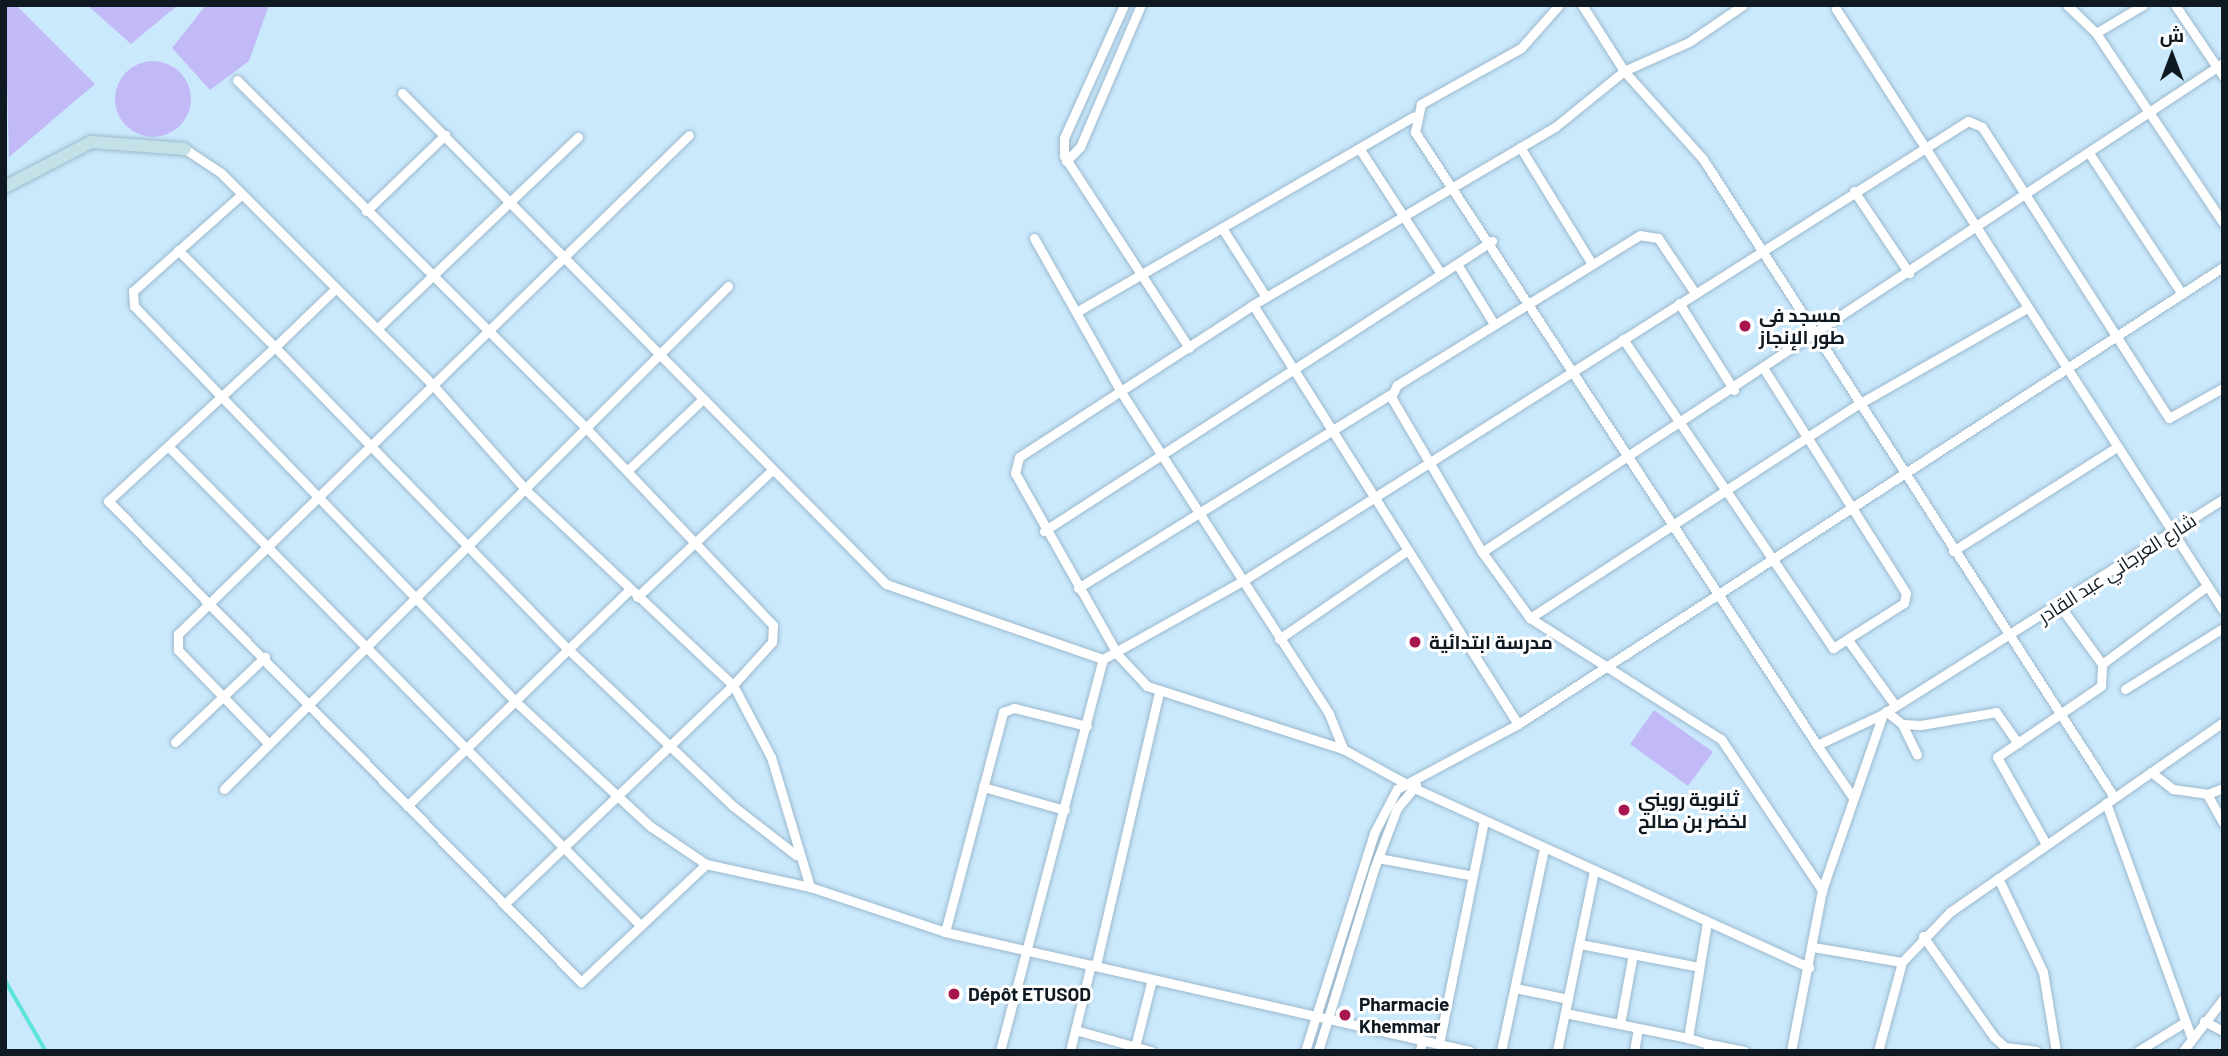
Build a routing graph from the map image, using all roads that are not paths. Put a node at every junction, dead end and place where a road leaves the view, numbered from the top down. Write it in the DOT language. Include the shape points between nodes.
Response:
graph roads {
  1 [pos="1124,5"];
  2 [pos="1142,5"];
  3 [pos="1559,5"];
  4 [pos="1582,5"];
  5 [pos="1743,5"];
  6 [pos="2067,5"];
  7 [pos="2143,5"];
  8 [pos="2175,5"];
  9 [pos="1836,9"];
  10 [pos="2096,33"];
  11 [pos="2221,69"];
  12 [pos="1624,71"];
  13 [pos="237,79"];
  14 [pos="402,93"];
  15 [pos="2152,111"];
  16 [pos="1414,116"];
  17 [pos="445,135"];
  18 [pos="690,135"];
  19 [pos="578,137"];
  20 [pos="1520,147"];
  21 [pos="1359,148"];
  22 [pos="1923,148"];
  23 [pos="185,149"];
  24 [pos="2091,156"];
  25 [pos="1066,161"];
  26 [pos="1455,183"];
  27 [pos="5,187"];
  28 [pos="1854,191"];
  29 [pos="242,194"];
  30 [pos="2028,195"];
  31 [pos="510,200"];
  32 [pos="366,211"];
  33 [pos="1404,214"];
  34 [pos="2223,223"];
  35 [pos="1222,228"];
  36 [pos="1975,229"];
  37 [pos="1034,238"];
  38 [pos="1492,241"];
  39 [pos="178,250"];
  40 [pos="1758,252"];
  41 [pos="565,255"];
  42 [pos="1457,264"];
  43 [pos="1592,264"];
  44 [pos="2223,267"];
  45 [pos="1145,272"];
  46 [pos="1909,273"];
  47 [pos="432,274"];
  48 [pos="1441,274"];
  49 [pos="728,286"];
  50 [pos="335,289"];
  51 [pos="1695,293"];
  52 [pos="2182,293"];
  53 [pos="1266,297"];
  54 [pos="1532,300"];
  55 [pos="1679,303"];
  56 [pos="1253,305"];
  57 [pos="2027,308"];
  58 [pos="1078,311"];
  59 [pos="1494,324"];
  60 [pos="377,329"];
  61 [pos="488,330"];
  62 [pos="2116,336"];
  63 [pos="1814,338"];
  64 [pos="1623,339"];
  65 [pos="275,347"];
  66 [pos="1189,348"];
  67 [pos="660,354"];
  68 [pos="1293,369"];
  69 [pos="2066,369"];
  70 [pos="1575,370"];
  71 [pos="1765,371"];
  72 [pos="432,384"];
  73 [pos="2223,388"];
  74 [pos="1734,390"];
  75 [pos="1121,392"];
  76 [pos="1391,394"];
  77 [pos="219,397"];
  78 [pos="703,399"];
  79 [pos="1857,405"];
  80 [pos="1677,424"];
  81 [pos="586,428"];
  82 [pos="1331,428"];
  83 [pos="1807,438"];
  84 [pos="372,442"];
  85 [pos="169,446"];
  86 [pos="2117,447"];
  87 [pos="1161,455"];
  88 [pos="1627,455"];
  89 [pos="1429,460"];
  90 [pos="626,471"];
  91 [pos="771,471"];
  92 [pos="1902,475"];
  93 [pos="528,492"];
  94 [pos="1723,492"];
  95 [pos="320,495"];
  96 [pos="1374,495"];
  97 [pos="2223,499"];
  98 [pos="1851,508"];
  99 [pos="1198,513"];
  100 [pos="1671,525"];
  101 [pos="1044,531"];
  102 [pos="2171,531"];
  103 [pos="694,544"];
  104 [pos="268,545"];
  105 [pos="470,548"];
  106 [pos="1408,550"];
  107 [pos="1953,551"];
  108 [pos="1482,552"];
  109 [pos="1769,562"];
  110 [pos="1241,582"];
  111 [pos="2207,586"];
  112 [pos="1078,588"];
  113 [pos="630,589"];
  114 [pos="1717,595"];
  115 [pos="416,597"];
  116 [pos="637,597"];
  117 [pos="211,603"];
  118 [pos="2060,606"];
  119 [pos="2223,610"];
  120 [pos="1530,618"];
  121 [pos="2223,628"];
  122 [pos="2011,638"];
  123 [pos="1279,639"];
  124 [pos="1850,643"];
  125 [pos="364,648"];
  126 [pos="568,649"];
  127 [pos="1118,655"];
  128 [pos="265,657"];
  129 [pos="1102,659"];
  130 [pos="2102,664"];
  131 [pos="1608,666"];
  132 [pos="733,685"];
  133 [pos="2125,690"];
  134 [pos="1159,692"];
  135 [pos="224,697"];
  136 [pos="515,701"];
  137 [pos="311,703"];
  138 [pos="1888,710"];
  139 [pos="2061,715"];
  140 [pos="2223,722"];
  141 [pos="1518,724"];
  142 [pos="1902,724"];
  143 [pos="1087,726"];
  144 [pos="175,743"];
  145 [pos="2018,743"];
  146 [pos="269,744"];
  147 [pos="670,744"];
  148 [pos="1817,745"];
  149 [pos="1343,749"];
  150 [pos="464,752"];
  151 [pos="1917,755"];
  152 [pos="2151,772"];
  153 [pos="1409,786"];
  154 [pos="983,787"];
  155 [pos="2223,788"];
  156 [pos="224,789"];
  157 [pos="618,793"];
  158 [pos="2207,794"];
  159 [pos="1852,796"];
  160 [pos="2110,800"];
  161 [pos="407,806"];
  162 [pos="1065,810"];
  163 [pos="1484,820"];
  164 [pos="2223,823"];
  165 [pos="2046,844"];
  166 [pos="563,845"];
  167 [pos="1544,848"];
  168 [pos="796,855"];
  169 [pos="1378,858"];
  170 [pos="706,864"];
  171 [pos="1594,871"];
  172 [pos="1469,875"];
  173 [pos="1998,878"];
  174 [pos="810,887"];
  175 [pos="1822,890"];
  176 [pos="505,904"];
  177 [pos="1707,922"];
  178 [pos="639,924"];
  179 [pos="945,932"];
  180 [pos="1923,936"];
  181 [pos="1580,944"];
  182 [pos="1813,947"];
  183 [pos="1028,951"];
  184 [pos="1633,954"];
  185 [pos="1902,962"];
  186 [pos="1093,964"];
  187 [pos="1699,967"];
  188 [pos="1810,967"];
  189 [pos="1152,979"];
  190 [pos="1515,988"];
  191 [pos="1568,999"];
  192 [pos="2223,999"];
  193 [pos="1565,1013"];
  194 [pos="1313,1016"];
  195 [pos="1326,1019"];
  196 [pos="2204,1021"];
  197 [pos="2185,1022"];
  198 [pos="1620,1024"];
  199 [pos="1638,1028"];
  200 [pos="1075,1030"];
  201 [pos="2223,1031"];
  202 [pos="2191,1036"];
  203 [pos="1688,1038"];
  204 [pos="1422,1040"];
  205 [pos="1439,1044"];
  206 [pos="1135,1047"];
  207 [pos="1708,1047"];
  208 [pos="1000,1051"];
  209 [pos="1070,1051"];
  210 [pos="1151,1051"];
  211 [pos="1305,1051"];
  212 [pos="1318,1051"];
  213 [pos="1420,1051"];
  214 [pos="1470,1051"];
  215 [pos="1500,1051"];
  216 [pos="1557,1051"];
  217 [pos="1634,1051"];
  218 [pos="1744,1051"];
  219 [pos="1791,1051"];
  220 [pos="1878,1051"];
  221 [pos="2036,1051"];
  222 [pos="2056,1051"];
  223 [pos="2138,1051"];
  224 [pos="2183,1051"];
  1 -- 25 [label="street" via="1064,138"];
  2 -- 25 [label="street" via="1080,148"];
  3 -- 16 [label="street" via="1521,48 1421,104"];
  4 -- 12 [label="street"];
  5 -- 12 [label="street" via="1689,42"];
  6 -- 10 [label="street"];
  7 -- 10 [label="street"];
  8 -- 11 [label="street"];
  9 -- 22 [label="street"];
  10 -- 15 [label="street"];
  11 -- 15 [label="street"];
  12 -- 20 [label="street"];
  12 -- 40 [label="street" via="1685,135"];
  13 -- 32 [label="street"];
  14 -- 17 [label="street"];
  15 -- 24 [label="street"];
  15 -- 34 [label="street"];
  16 -- 21 [label="street"];
  16 -- 26 [label="street" via="1419,139"];
  17 -- 31 [label="street"];
  17 -- 32 [label="street"];
  18 -- 41 [label="street"];
  19 -- 31 [label="street"];
  20 -- 26 [label="street"];
  20 -- 43 [label="street"];
  21 -- 33 [label="street"];
  21 -- 35 [label="street"];
  22 -- 28 [label="street"];
  22 -- 30 [label="street" via="1973,120"];
  22 -- 36 [label="street"];
  23 -- 27 [label="main road" via="92,142"];
  23 -- 29 [label="street"];
  24 -- 30 [label="street"];
  24 -- 52 [label="street"];
  25 -- 45 [label="street"];
  26 -- 33 [label="street"];
  26 -- 38 [label="street"];
  28 -- 40 [label="street"];
  28 -- 46 [label="street"];
  29 -- 39 [label="street"];
  29 -- 50 [label="street"];
  30 -- 36 [label="street"];
  30 -- 62 [label="street"];
  31 -- 41 [label="street"];
  31 -- 47 [label="street"];
  32 -- 47 [label="street"];
  33 -- 48 [label="street"];
  33 -- 53 [label="street"];
  35 -- 45 [label="street"];
  35 -- 53 [label="street"];
  36 -- 46 [label="street"];
  36 -- 57 [label="street"];
  37 -- 58 [label="street"];
  38 -- 42 [label="street"];
  38 -- 54 [label="street"];
  39 -- 65 [label="street"];
  39 -- 77 [label="street" via="132,291 131,302"];
  40 -- 51 [label="street"];
  40 -- 63 [label="street"];
  41 -- 61 [label="street"];
  41 -- 67 [label="street"];
  42 -- 48 [label="street"];
  42 -- 59 [label="street"];
  43 -- 51 [label="street" via="1640,235 1653,234"];
  43 -- 54 [label="street"];
  44 -- 52 [label="street"];
  45 -- 58 [label="street"];
  45 -- 66 [label="street"];
  46 -- 63 [label="street"];
  47 -- 60 [label="street"];
  47 -- 61 [label="street"];
  48 -- 68 [label="street"];
  49 -- 67 [label="street"];
  50 -- 60 [label="street"];
  50 -- 65 [label="street"];
  51 -- 55 [label="street"];
  52 -- 62 [label="street"];
  53 -- 56 [label="street"];
  54 -- 59 [label="street"];
  54 -- 70 [label="street"];
  55 -- 64 [label="street"];
  55 -- 74 [label="street"];
  56 -- 66 [label="street"];
  56 -- 68 [label="street"];
  57 -- 69 [label="street"];
  57 -- 79 [label="street"];
  58 -- 75 [label="street"];
  59 -- 76 [label="street"];
  60 -- 72 [label="street"];
  61 -- 72 [label="street"];
  61 -- 81 [label="street"];
  62 -- 69 [label="street"];
  62 -- 73 [label="street" via="2170,419"];
  63 -- 71 [label="street"];
  63 -- 79 [label="street"];
  64 -- 70 [label="street"];
  64 -- 80 [label="street"];
  65 -- 77 [label="street"];
  65 -- 84 [label="street"];
  66 -- 75 [label="street"];
  67 -- 78 [label="street"];
  67 -- 81 [label="street"];
  68 -- 82 [label="street"];
  68 -- 87 [label="street"];
  69 -- 86 [label="street"];
  69 -- 92 [label="street"];
  70 -- 88 [label="street"];
  70 -- 89 [label="street"];
  71 -- 74 [label="street"];
  71 -- 83 [label="street"];
  72 -- 84 [label="street"];
  72 -- 93 [label="street"];
  74 -- 80 [label="street"];
  75 -- 87 [label="street"];
  75 -- 101 [label="street" via="1016,462 1015,473"];
  76 -- 82 [label="street"];
  76 -- 89 [label="street"];
  77 -- 85 [label="street"];
  77 -- 95 [label="street"];
  78 -- 90 [label="street"];
  78 -- 91 [label="street"];
  79 -- 83 [label="street"];
  79 -- 92 [label="street"];
  80 -- 88 [label="street"];
  80 -- 94 [label="street"];
  81 -- 90 [label="street"];
  81 -- 93 [label="street"];
  82 -- 96 [label="street"];
  82 -- 99 [label="street"];
  83 -- 94 [label="street"];
  83 -- 98 [label="street"];
  84 -- 95 [label="street"];
  84 -- 105 [label="street"];
  85 -- 104 [label="street"];
  85 -- 117 [label="street" via="108,501"];
  86 -- 102 [label="street"];
  86 -- 107 [label="street"];
  87 -- 99 [label="street"];
  87 -- 101 [label="street"];
  88 -- 100 [label="street"];
  88 -- 108 [label="street"];
  89 -- 96 [label="street"];
  89 -- 108 [label="street"];
  90 -- 103 [label="street"];
  91 -- 103 [label="street"];
  91 -- 129 [label="street" via="886,584"];
  92 -- 98 [label="street"];
  92 -- 107 [label="street"];
  93 -- 105 [label="street"];
  93 -- 113 [label="street"];
  94 -- 100 [label="street"];
  94 -- 109 [label="street"];
  95 -- 104 [label="street"];
  95 -- 115 [label="street"];
  96 -- 106 [label="street"];
  96 -- 110 [label="street"];
  97 -- 102 [label="street, شارع العرجاني عبد القادر"];
  98 -- 109 [label="street"];
  98 -- 124 [label="street" via="1906,596"];
  99 -- 110 [label="street"];
  99 -- 112 [label="street"];
  100 -- 114 [label="street"];
  100 -- 120 [label="street"];
  101 -- 112 [label="street"];
  102 -- 111 [label="street"];
  102 -- 118 [label="street, شارع العرجاني عبد القادر"];
  103 -- 116 [label="street"];
  103 -- 132 [label="street" via="775,631"];
  104 -- 117 [label="street"];
  104 -- 125 [label="street"];
  105 -- 115 [label="street"];
  105 -- 126 [label="street"];
  106 -- 123 [label="street"];
  106 -- 141 [label="street"];
  107 -- 122 [label="street"];
  108 -- 120 [label="street"];
  109 -- 114 [label="street"];
  109 -- 124 [label="street" via="1825,644"];
  110 -- 123 [label="street"];
  110 -- 127 [label="street"];
  111 -- 119 [label="street"];
  111 -- 130 [label="street"];
  112 -- 127 [label="street"];
  113 -- 116 [label="street"];
  113 -- 126 [label="street"];
  114 -- 131 [label="street"];
  114 -- 148 [label="street"];
  115 -- 125 [label="street"];
  115 -- 136 [label="street"];
  116 -- 132 [label="street"];
  117 -- 128 [label="street"];
  117 -- 135 [label="street" via="178,634 176,646"];
  118 -- 122 [label="street, شارع العرجاني عبد القادر"];
  118 -- 130 [label="street"];
  120 -- 131 [label="street"];
  121 -- 133 [label="street"];
  122 -- 138 [label="street, شارع العرجاني عبد القادر"];
  122 -- 139 [label="street"];
  123 -- 149 [label="street" via="1329,714"];
  124 -- 138 [label="street"];
  125 -- 137 [label="street"];
  125 -- 150 [label="street"];
  126 -- 136 [label="street"];
  126 -- 147 [label="street"];
  127 -- 129 [label="street"];
  127 -- 134 [label="street"];
  128 -- 135 [label="street"];
  128 -- 137 [label="street"];
  129 -- 143 [label="street"];
  130 -- 139 [label="street" via="2104,683"];
  131 -- 141 [label="street"];
  131 -- 175 [label="street" via="1728,746"];
  132 -- 147 [label="street"];
  132 -- 168 [label="street" via="771,757"];
  134 -- 149 [label="street"];
  134 -- 186 [label="street"];
  135 -- 144 [label="street"];
  135 -- 146 [label="street"];
  136 -- 150 [label="street"];
  136 -- 157 [label="street"];
  137 -- 146 [label="street"];
  137 -- 161 [label="street"];
  138 -- 142 [label="street"];
  138 -- 148 [label="street, شارع العرجاني عبد القادر"];
  138 -- 159 [label="street"];
  139 -- 145 [label="street"];
  139 -- 160 [label="street"];
  140 -- 152 [label="street"];
  141 -- 153 [label="street"];
  142 -- 145 [label="street" via="1991,711"];
  142 -- 151 [label="street"];
  143 -- 154 [label="street" via="1008,709"];
  143 -- 162 [label="street"];
  145 -- 165 [label="street" via="1996,762"];
  146 -- 156 [label="street"];
  147 -- 157 [label="street"];
  147 -- 168 [label="street" via="733,806"];
  148 -- 159 [label="street"];
  149 -- 153 [label="street"];
  150 -- 161 [label="street"];
  150 -- 166 [label="street"];
  152 -- 158 [label="street" via="2173,789"];
  152 -- 160 [label="street"];
  153 -- 163 [label="street"];
  153 -- 169 [label="street"];
  153 -- 194 [label="street" via="1378,822"];
  154 -- 162 [label="street"];
  154 -- 179 [label="street"];
  155 -- 158 [label="street"];
  157 -- 166 [label="street"];
  157 -- 170 [label="street" via="665,838"];
  158 -- 164 [label="street"];
  159 -- 175 [label="street"];
  160 -- 165 [label="street"];
  160 -- 197 [label="street"];
  161 -- 176 [label="street"];
  162 -- 183 [label="street"];
  163 -- 167 [label="street"];
  163 -- 172 [label="street"];
  165 -- 173 [label="street"];
  166 -- 176 [label="street"];
  166 -- 178 [label="street"];
  167 -- 171 [label="street"];
  167 -- 190 [label="street"];
  168 -- 174 [label="street"];
  169 -- 172 [label="street"];
  169 -- 195 [label="street"];
  170 -- 174 [label="street"];
  170 -- 178 [label="street"];
  171 -- 177 [label="street"];
  171 -- 181 [label="street"];
  172 -- 205 [label="street"];
  173 -- 180 [label="street"];
  173 -- 222 [label="street" via="2043,972"];
  174 -- 179 [label="street"];
  175 -- 182 [label="street"];
  176 -- 178 [label="street" via="581,982"];
  177 -- 187 [label="street"];
  177 -- 188 [label="street"];
  179 -- 183 [label="street"];
  180 -- 185 [label="street"];
  180 -- 221 [label="street" via="1994,1037 2005,1047"];
  181 -- 184 [label="street"];
  181 -- 191 [label="street"];
  182 -- 185 [label="street"];
  182 -- 188 [label="street"];
  183 -- 186 [label="street"];
  183 -- 208 [label="street"];
  184 -- 187 [label="street"];
  184 -- 198 [label="street"];
  185 -- 220 [label="street"];
  186 -- 189 [label="street"];
  186 -- 200 [label="street"];
  187 -- 203 [label="street"];
  188 -- 219 [label="street"];
  189 -- 194 [label="street"];
  189 -- 206 [label="street"];
  190 -- 191 [label="street"];
  190 -- 215 [label="street"];
  191 -- 193 [label="street"];
  192 -- 196 [label="street"];
  193 -- 198 [label="street"];
  193 -- 216 [label="street"];
  194 -- 195 [label="street"];
  194 -- 211 [label="street"];
  195 -- 204 [label="street"];
  195 -- 212 [label="street"];
  196 -- 201 [label="street"];
  196 -- 202 [label="street"];
  197 -- 202 [label="street"];
  197 -- 223 [label="street"];
  198 -- 199 [label="street"];
  199 -- 203 [label="street"];
  199 -- 217 [label="street"];
  200 -- 206 [label="street"];
  200 -- 209 [label="street"];
  202 -- 224 [label="street"];
  203 -- 207 [label="street"];
  204 -- 205 [label="street"];
  204 -- 213 [label="street"];
  205 -- 214 [label="street"];
  206 -- 210 [label="street"];
  207 -- 218 [label="street"];
}
